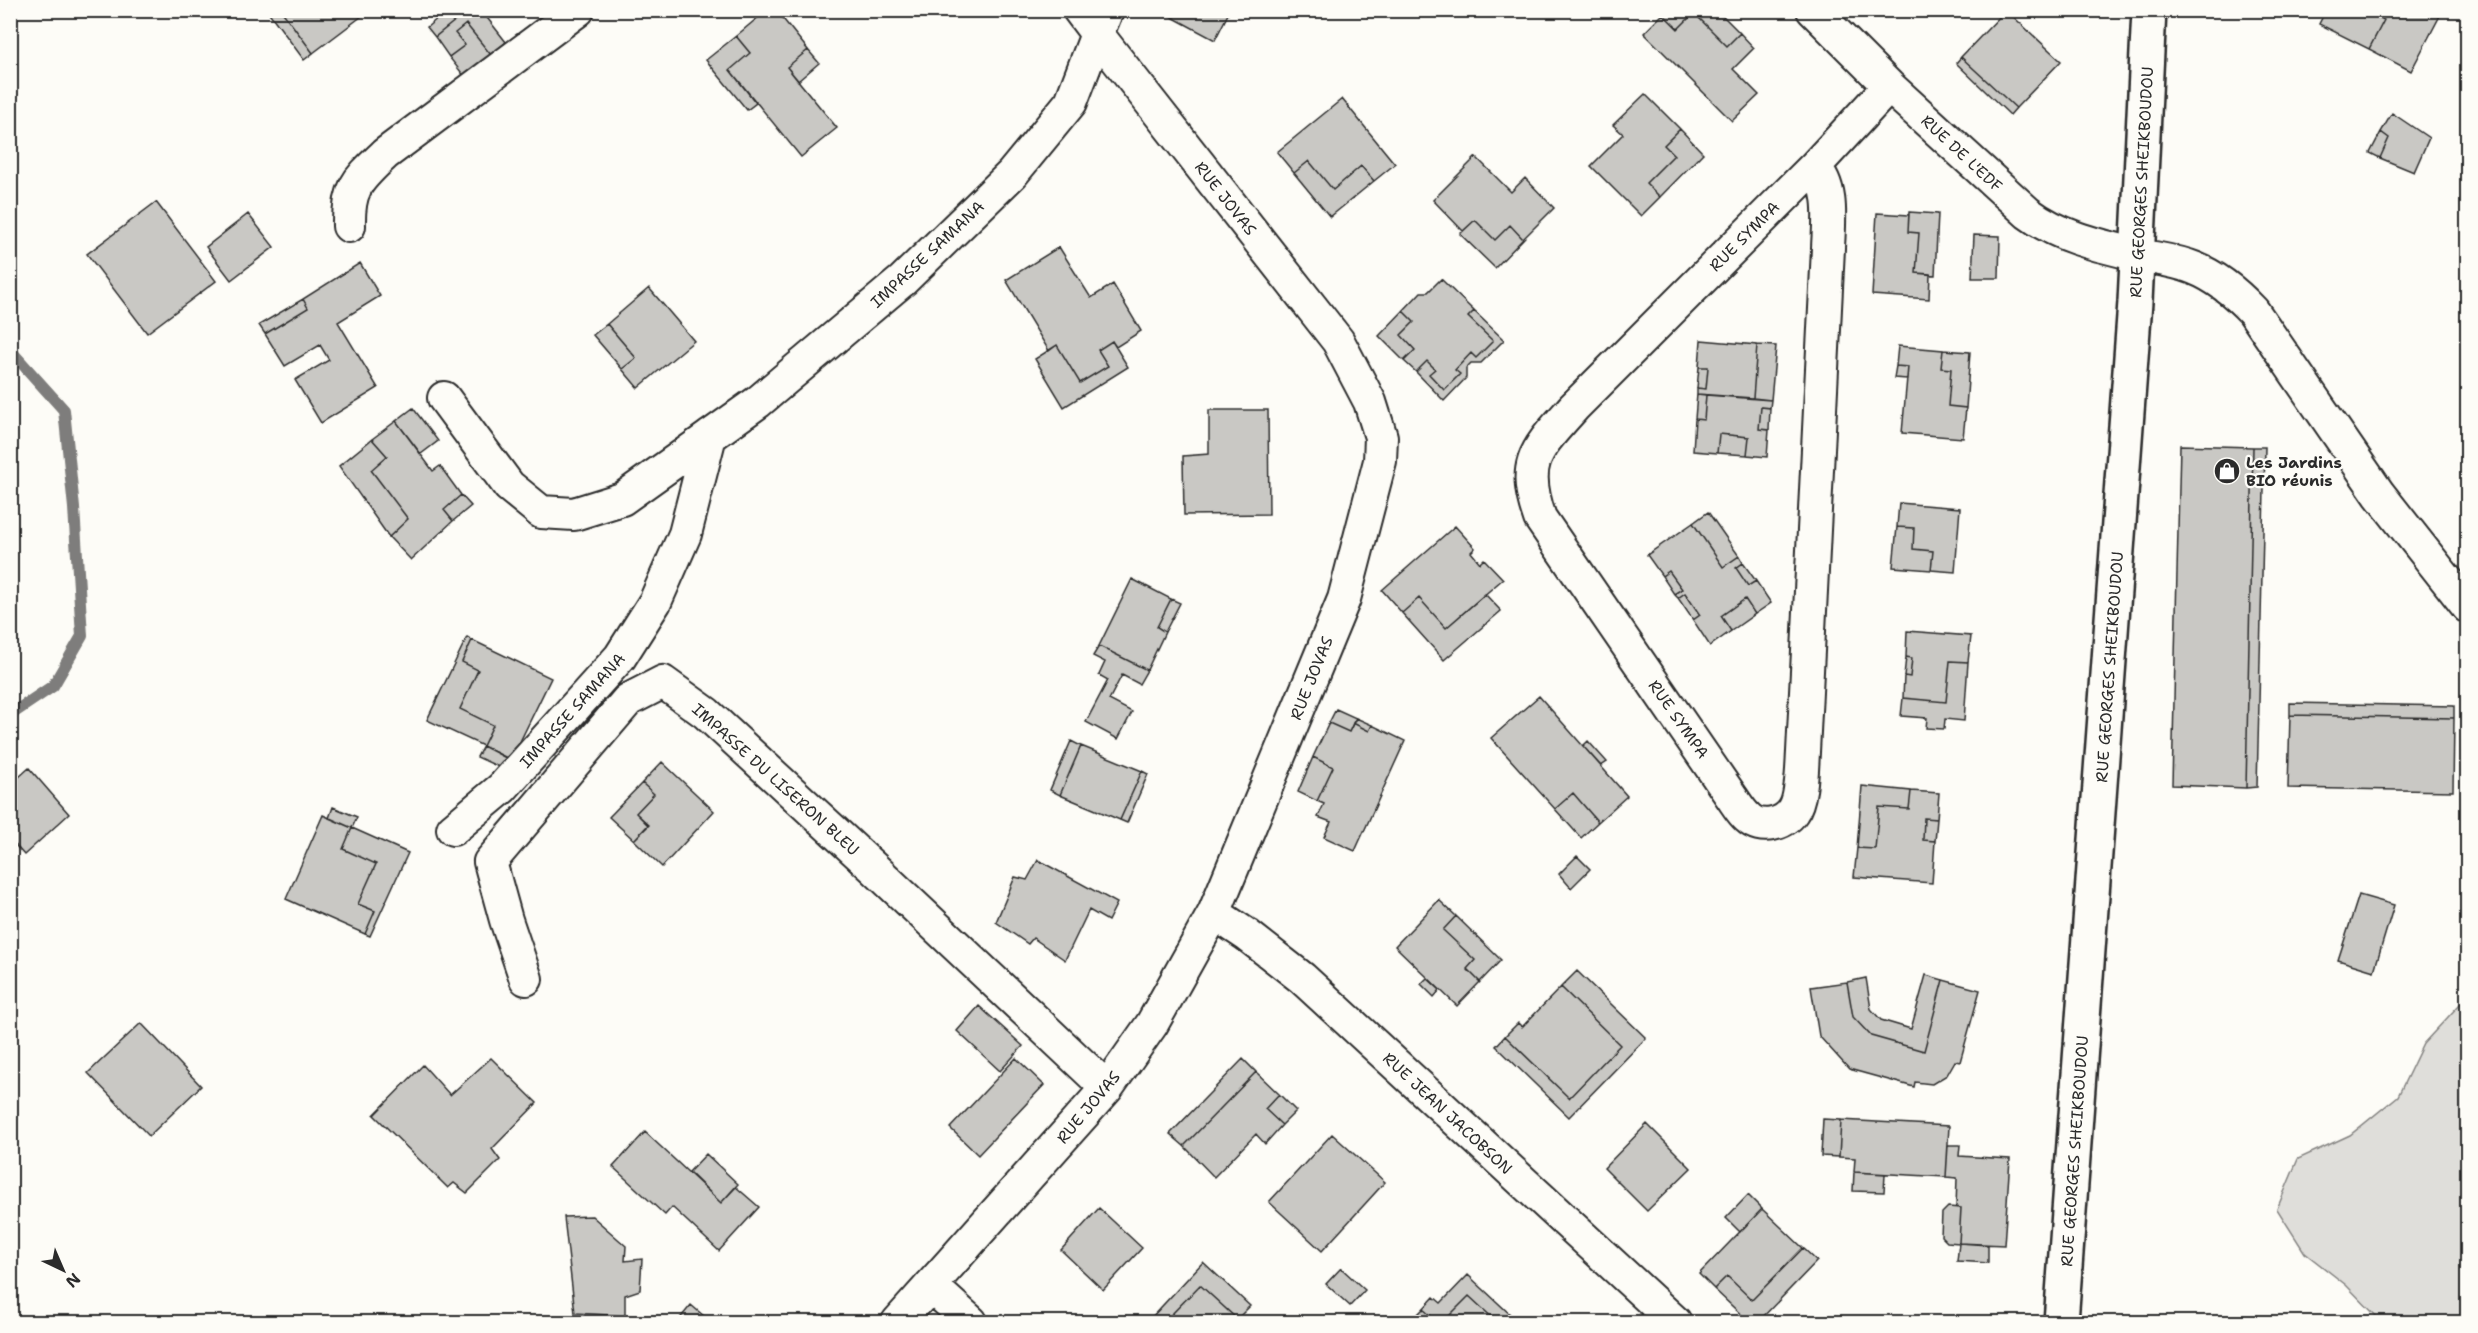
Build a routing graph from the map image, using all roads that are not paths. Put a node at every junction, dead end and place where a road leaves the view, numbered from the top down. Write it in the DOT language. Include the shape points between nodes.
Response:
graph roads {
  1 [pos="578,10"];
  2 [pos="1813,10"];
  3 [pos="2149,10"];
  4 [pos="1094,18"];
  5 [pos="1889,86"];
  6 [pos="1814,166"];
  7 [pos="349,226"];
  8 [pos="2136,254"];
  9 [pos="444,398"];
  10 [pos="710,436"];
  11 [pos="2468,607"];
  12 [pos="453,829"];
  13 [pos="1214,913"];
  14 [pos="526,979"];
  15 [pos="1107,1088"];
  16 [pos="931,1286"];
  17 [pos="898,1323"];
  18 [pos="971,1323"];
  19 [pos="1675,1323"];
  20 [pos="2061,1323"];
  1 -- 7 [label="street" via="385,154 357,180 348,206"];
  2 -- 5 [label="street, RUE DE L'EDF"];
  3 -- 8 [label="street, RUE GEORGES SHEIKBOUDOU"];
  4 -- 10 [label="street, IMPASSE SAMANA" via="1071,102 1012,174 903,280 758,402"];
  4 -- 13 [label="street, RUE JOVAS" via="1338,341 1370,402 1381,437 1380,461 1344,598"];
  5 -- 6 [label="street"];
  5 -- 8 [label="street, RUE DE L'EDF" via="2046,227 2070,238"];
  6 -- 6 [label="street, RUE SYMPA" via="1555,428 1535,457 1530,482 1540,518 1748,819 1766,825 1780,823 1794,811 1803,752 1828,248 1826,190 1822,175"];
  8 -- 11 [label="street, RUE DE L'EDF" via="2196,268 2224,285 2253,311 2379,494"];
  8 -- 20 [label="street, RUE GEORGES SHEIKBOUDOU"];
  9 -- 10 [label="street, IMPASSE SAMANA" via="509,486 541,512 574,514 622,499"];
  10 -- 12 [label="street, IMPASSE SAMANA" via="685,534 655,602 620,657 502,788"];
  13 -- 15 [label="street, RUE JOVAS" via="1152,1024"];
  13 -- 19 [label="street, RUE JEAN JACOBSON" via="1302,978"];
  14 -- 15 [label="street, IMPASSE DU LISERON BLEU" via="490,862 628,700 663,682 706,713"];
  15 -- 16 [label="street, RUE JOVAS"];
  16 -- 17 [label="street, RUE JOVAS"];
  16 -- 18 [label="street"];
}
